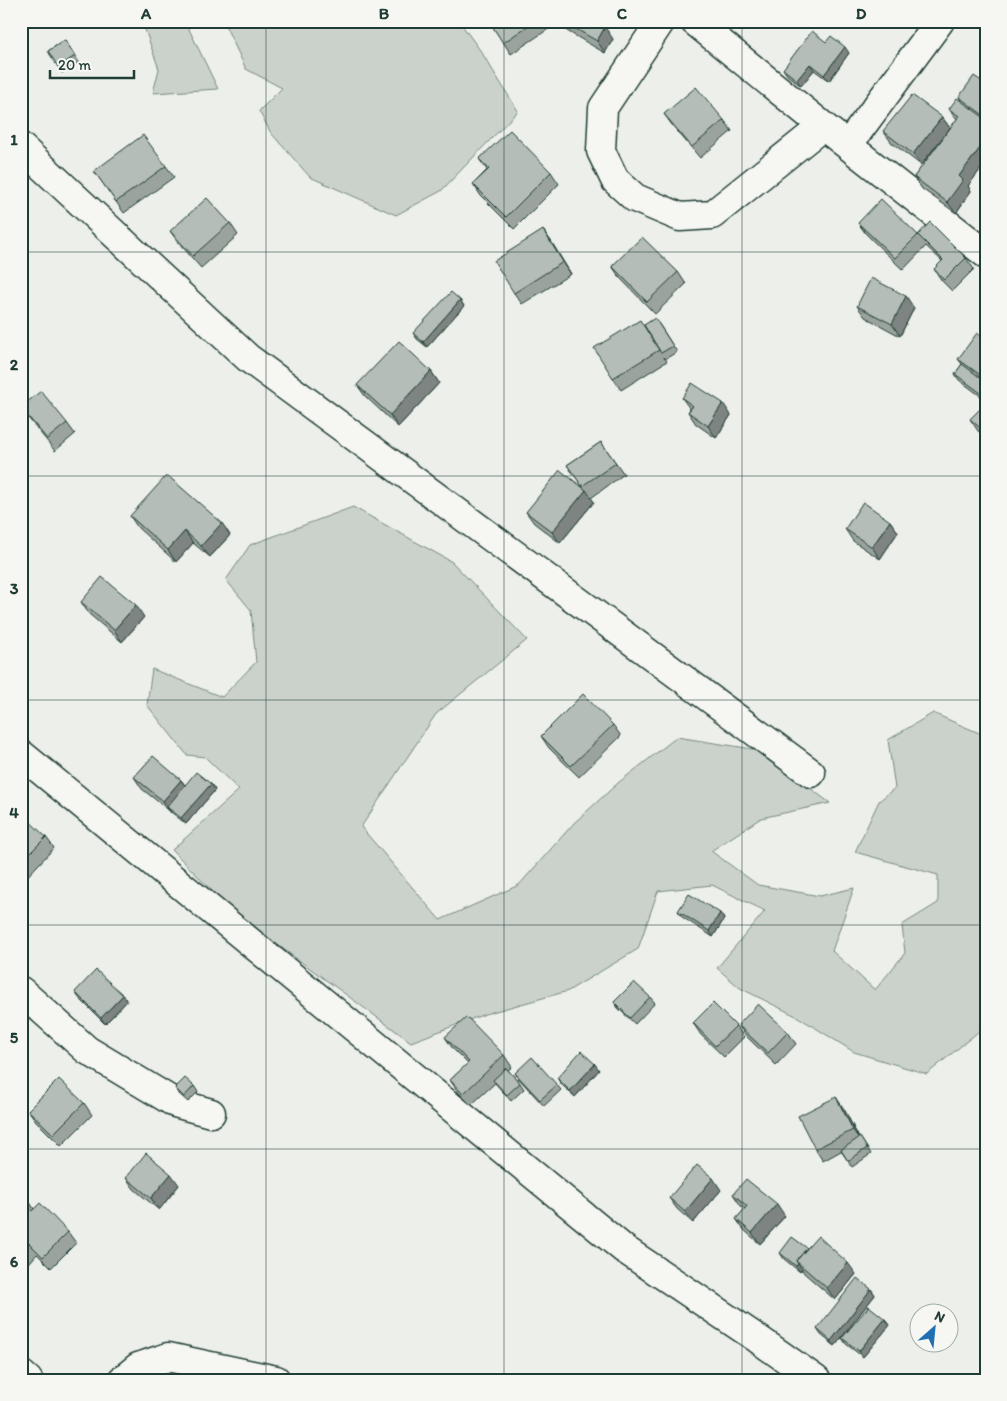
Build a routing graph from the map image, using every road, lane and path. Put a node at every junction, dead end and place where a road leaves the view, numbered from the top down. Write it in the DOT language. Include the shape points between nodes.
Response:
graph roads {
  1 [pos="661,21"];
  2 [pos="694,21"];
  3 [pos="940,21"];
  4 [pos="823,126"];
  5 [pos="848,145"];
  6 [pos="21,147"];
  7 [pos="986,254"];
  8 [pos="21,754"];
  9 [pos="811,773"];
  10 [pos="21,991"];
  11 [pos="211,1113"];
  12 [pos="21,1374"];
  13 [pos="28,1380"];
  14 [pos="122,1380"];
  15 [pos="276,1380"];
  16 [pos="816,1380"];
  1 -- 4 [label="street" via="603,108 601,151 615,180 635,198 680,217 712,215"];
  2 -- 4 [label="street"];
  3 -- 5 [label="street"];
  4 -- 5 [label="street"];
  5 -- 7 [label="street"];
  6 -- 9 [label="street" via="248,358"];
  8 -- 16 [label="street" via="624,1249"];
  10 -- 11 [label="street" via="88,1050 175,1103"];
  12 -- 13 [label="street"];
  14 -- 15 [label="street" via="138,1367 168,1357"];
}
